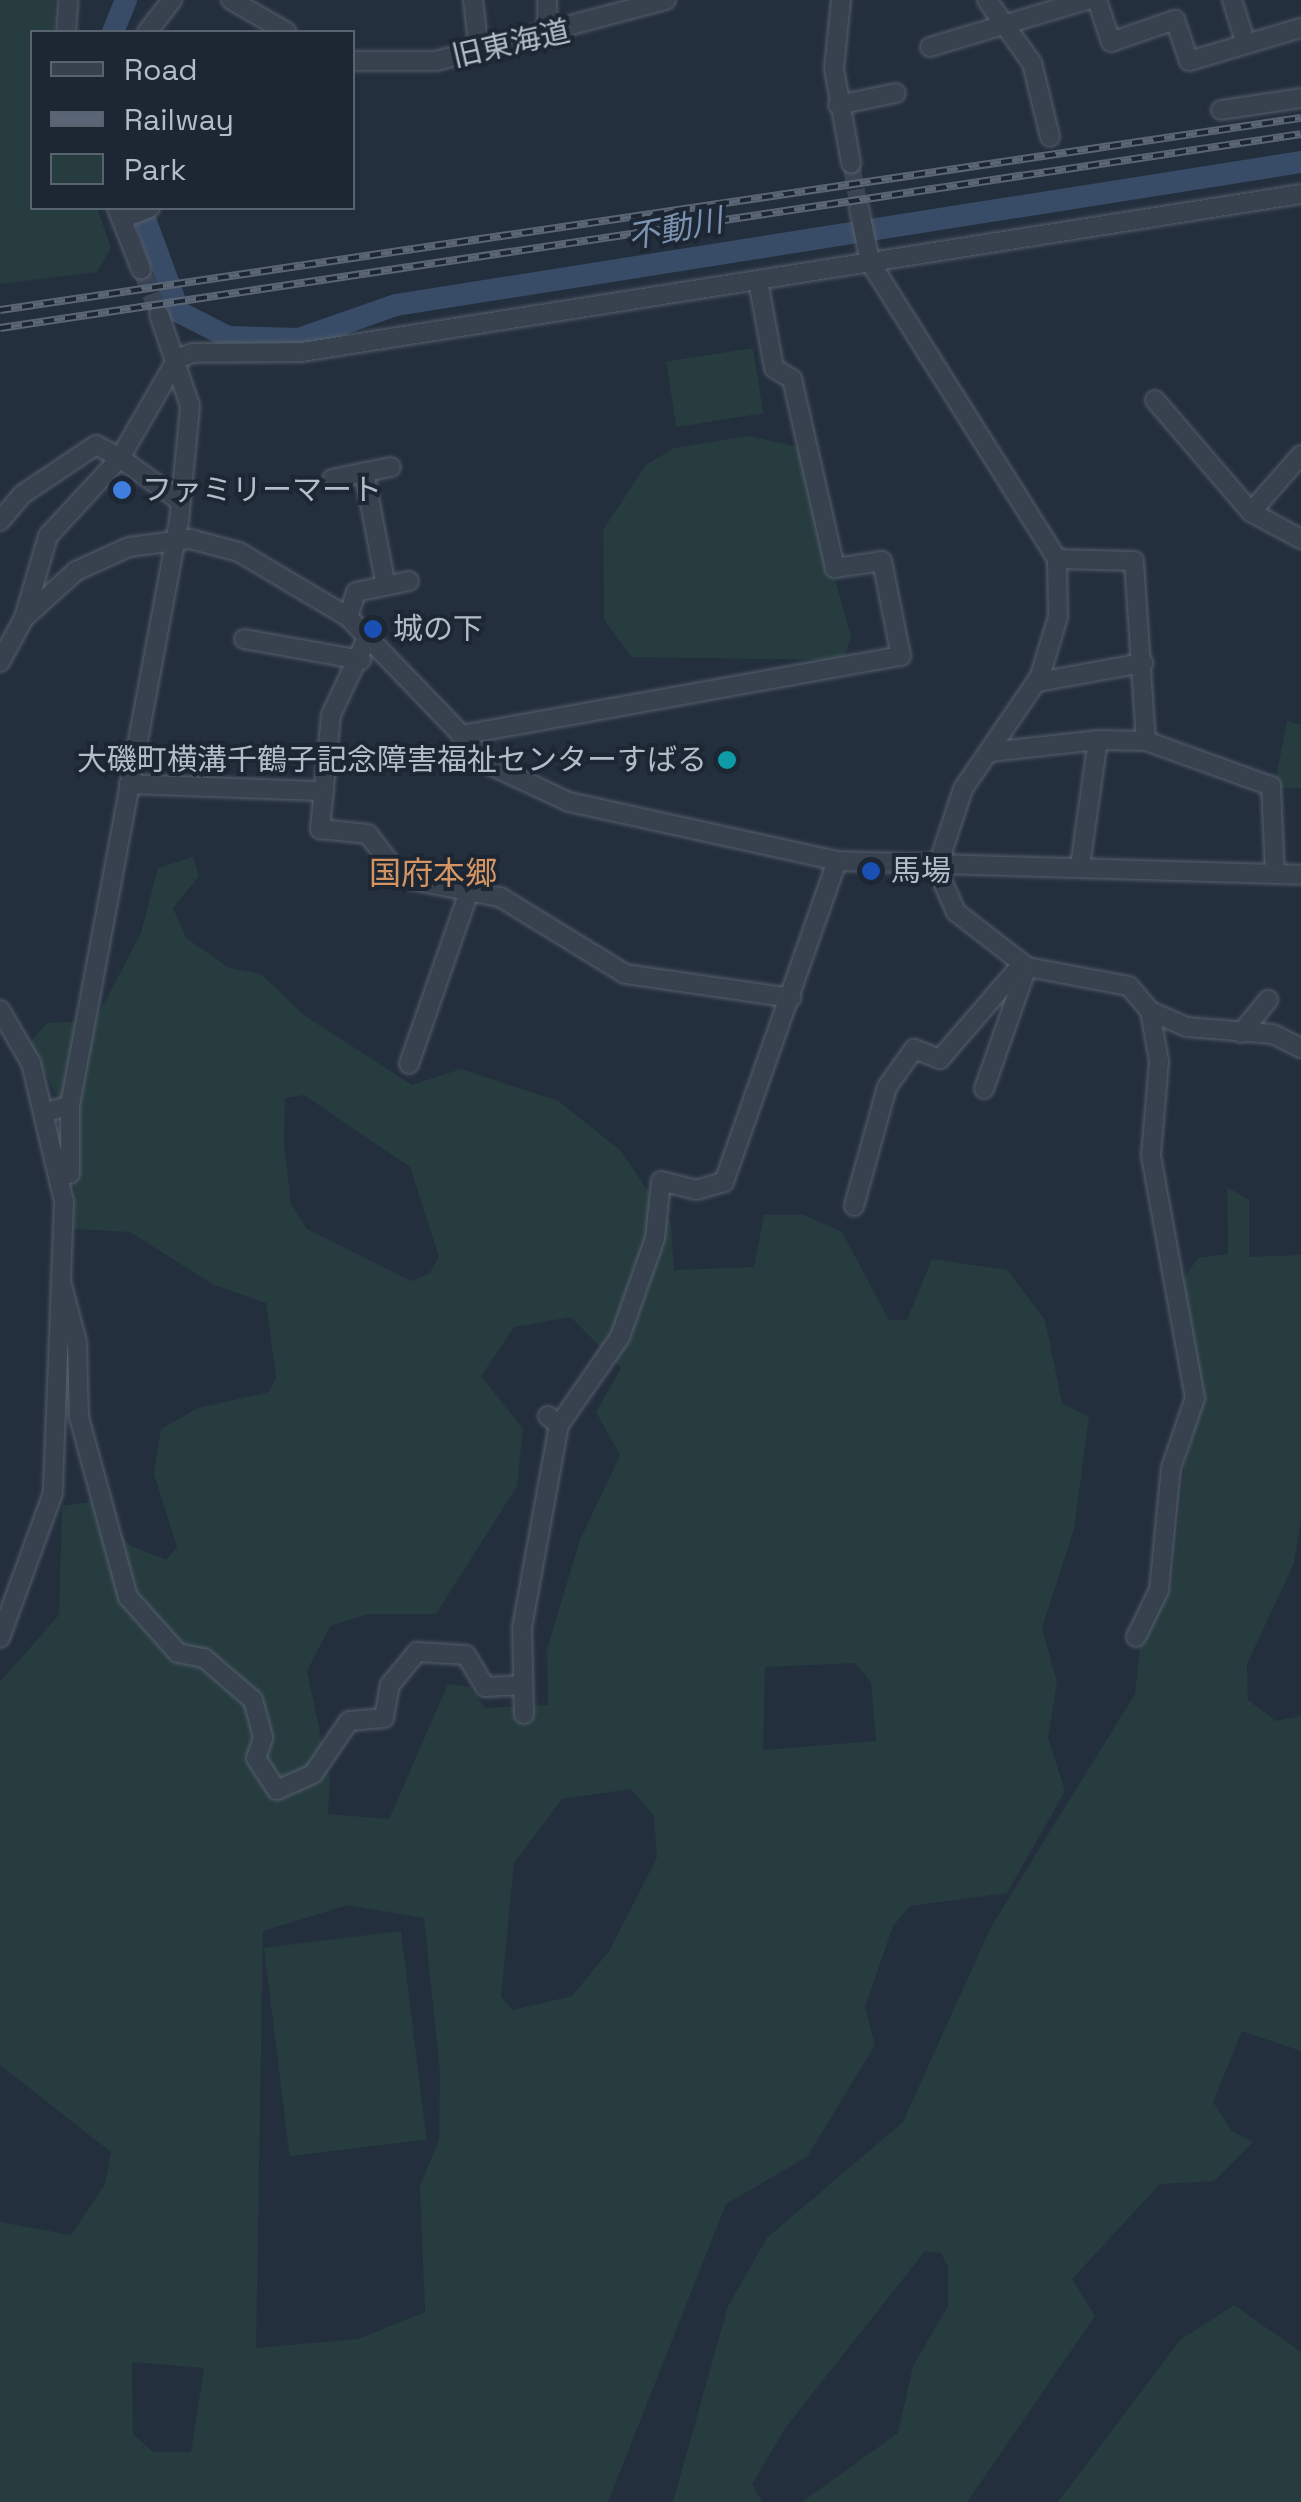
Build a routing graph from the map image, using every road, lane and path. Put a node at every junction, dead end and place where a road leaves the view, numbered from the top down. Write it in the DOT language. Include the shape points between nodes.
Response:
graph roads {
  1 [pos="68,0"];
  2 [pos="172,0"];
  3 [pos="232,0"];
  4 [pos="472,0"];
  5 [pos="546,0"];
  6 [pos="666,0"];
  7 [pos="841,0"];
  8 [pos="987,0"];
  9 [pos="1086,0"];
  10 [pos="1097,0"];
  11 [pos="1232,0"];
  12 [pos="1005,20"];
  13 [pos="1301,28"];
  14 [pos="66,30"];
  15 [pos="149,30"];
  16 [pos="284,30"];
  17 [pos="547,37"];
  18 [pos="1246,44"];
  19 [pos="930,47"];
  20 [pos="479,51"];
  21 [pos="355,61"];
  22 [pos="896,94"];
  23 [pos="1301,98"];
  24 [pos="838,105"];
  25 [pos="1220,110"];
  26 [pos="1050,137"];
  27 [pos="851,163"];
  28 [pos="1301,194"];
  29 [pos="859,208"];
  30 [pos="122,214"];
  31 [pos="870,262"];
  32 [pos="141,269"];
  33 [pos="758,281"];
  34 [pos="159,314"];
  35 [pos="177,359"];
  36 [pos="1155,400"];
  37 [pos="1301,456"];
  38 [pos="120,458"];
  39 [pos="391,467"];
  40 [pos="364,472"];
  41 [pos="332,479"];
  42 [pos="180,501"];
  43 [pos="1251,512"];
  44 [pos="0,521"];
  45 [pos="176,537"];
  46 [pos="1301,539"];
  47 [pos="1057,559"];
  48 [pos="409,581"];
  49 [pos="386,586"];
  50 [pos="348,617"];
  51 [pos="24,618"];
  52 [pos="368,636"];
  53 [pos="244,638"];
  54 [pos="361,660"];
  55 [pos="0,662"];
  56 [pos="1143,663"];
  57 [pos="1038,682"];
  58 [pos="461,735"];
  59 [pos="1098,740"];
  60 [pos="1146,741"];
  61 [pos="990,752"];
  62 [pos="129,784"];
  63 [pos="324,791"];
  64 [pos="837,861"];
  65 [pos="937,862"];
  66 [pos="1080,866"];
  67 [pos="1275,874"];
  68 [pos="1301,875"];
  69 [pos="467,898"];
  70 [pos="1024,966"];
  71 [pos="790,998"];
  72 [pos="0,1010"];
  73 [pos="1150,1012"];
  74 [pos="1241,1033"];
  75 [pos="1273,1034"];
  76 [pos="1301,1048"];
  77 [pos="409,1064"];
  78 [pos="984,1089"];
  79 [pos="70,1105"];
  80 [pos="47,1112"];
  81 [pos="64,1202"];
  82 [pos="854,1206"];
  83 [pos="62,1285"];
  84 [pos="1136,1637"];
  85 [pos="0,1638"];
  86 [pos="519,1685"];
  87 [pos="524,1714"];
  1 -- 14 [label="street"];
  2 -- 15 [label="street"];
  3 -- 16 [label="street"];
  4 -- 20 [label="street"];
  5 -- 17 [label="street"];
  6 -- 17 [label="street, 旧東海道"];
  7 -- 24 [label="street"];
  8 -- 12 [label="street"];
  9 -- 12 [label="street"];
  10 -- 18 [label="street" via="1111,42 1175,20 1189,61"];
  11 -- 18 [label="street"];
  12 -- 19 [label="street"];
  12 -- 26 [label="street" via="1032,62"];
  13 -- 18 [label="street"];
  17 -- 20 [label="street, 旧東海道"];
  20 -- 21 [label="street, 旧東海道" via="396,66"];
  22 -- 24 [label="street"];
  23 -- 25 [label="street"];
  24 -- 27 [label="street"];
  28 -- 31 [label="street"];
  29 -- 31 [label="street"];
  30 -- 32 [label="street"];
  31 -- 33 [label="street"];
  31 -- 47 [label="street"];
  33 -- 35 [label="street" via="302,352"];
  33 -- 58 [label="street" via="774,368 792,379 835,568 882,560 901,656"];
  34 -- 35 [label="street"];
  35 -- 38 [label="street"];
  35 -- 42 [label="street" via="190,406"];
  36 -- 43 [label="street"];
  37 -- 43 [label="street"];
  38 -- 42 [label="street"];
  38 -- 44 [label="street" via="96,445 23,494"];
  38 -- 51 [label="street" via="48,536"];
  39 -- 40 [label="street"];
  40 -- 41 [label="street"];
  40 -- 49 [label="street"];
  42 -- 45 [label="street"];
  43 -- 46 [label="street"];
  45 -- 50 [label="street" via="239,552"];
  45 -- 51 [label="street" via="90,563"];
  45 -- 62 [label="street"];
  47 -- 56 [label="street" via="1134,560"];
  47 -- 57 [label="street" via="1058,617"];
  48 -- 49 [label="street"];
  49 -- 50 [label="street" via="356,592"];
  50 -- 52 [label="street"];
  51 -- 55 [label="street"];
  52 -- 54 [label="street"];
  52 -- 58 [label="street"];
  53 -- 54 [label="street"];
  54 -- 63 [label="street" via="332,714"];
  56 -- 57 [label="street"];
  56 -- 60 [label="street"];
  57 -- 61 [label="street"];
  58 -- 64 [label="street" via="522,785 569,802"];
  59 -- 60 [label="street"];
  59 -- 61 [label="street"];
  59 -- 66 [label="street"];
  60 -- 67 [label="street" via="1271,786"];
  61 -- 65 [label="street" via="963,790"];
  62 -- 63 [label="street"];
  62 -- 79 [label="street"];
  63 -- 69 [label="street" via="320,828 368,834 401,878"];
  64 -- 65 [label="street"];
  64 -- 71 [label="street"];
  65 -- 66 [label="street"];
  65 -- 70 [label="street" via="956,912"];
  66 -- 67 [label="street"];
  67 -- 68 [label="street"];
  69 -- 71 [label="street" via="500,897 625,974"];
  69 -- 77 [label="street"];
  70 -- 73 [label="street" via="1129,986"];
  70 -- 78 [label="street"];
  70 -- 82 [label="street" via="940,1060 914,1048 896,1074"];
  71 -- 86 [label="street" via="724,1182 696,1190 661,1182 655,1238 620,1337 554,1421"];
  72 -- 80 [label="street"];
  73 -- 74 [label="street"];
  73 -- 84 [label="street" via="1159,1061 1150,1155 1195,1398 1171,1468 1159,1590"];
  74 -- 75 [label="street"];
  74 -- 75 [label="street" via="1268,1000"];
  75 -- 76 [label="street"];
  79 -- 80 [label="street"];
  79 -- 81 [label="street"];
  80 -- 81 [label="street"];
  81 -- 83 [label="street"];
  83 -- 85 [label="street" via="54,1493"];
  83 -- 86 [label="street" via="77,1342 79,1418 128,1596 178,1653 204,1658 253,1700 262,1738 256,1758 276,1790 313,1774 349,1720 384,1718 390,1685 416,1652 466,1654 485,1687"];
  86 -- 87 [label="street"];
}
